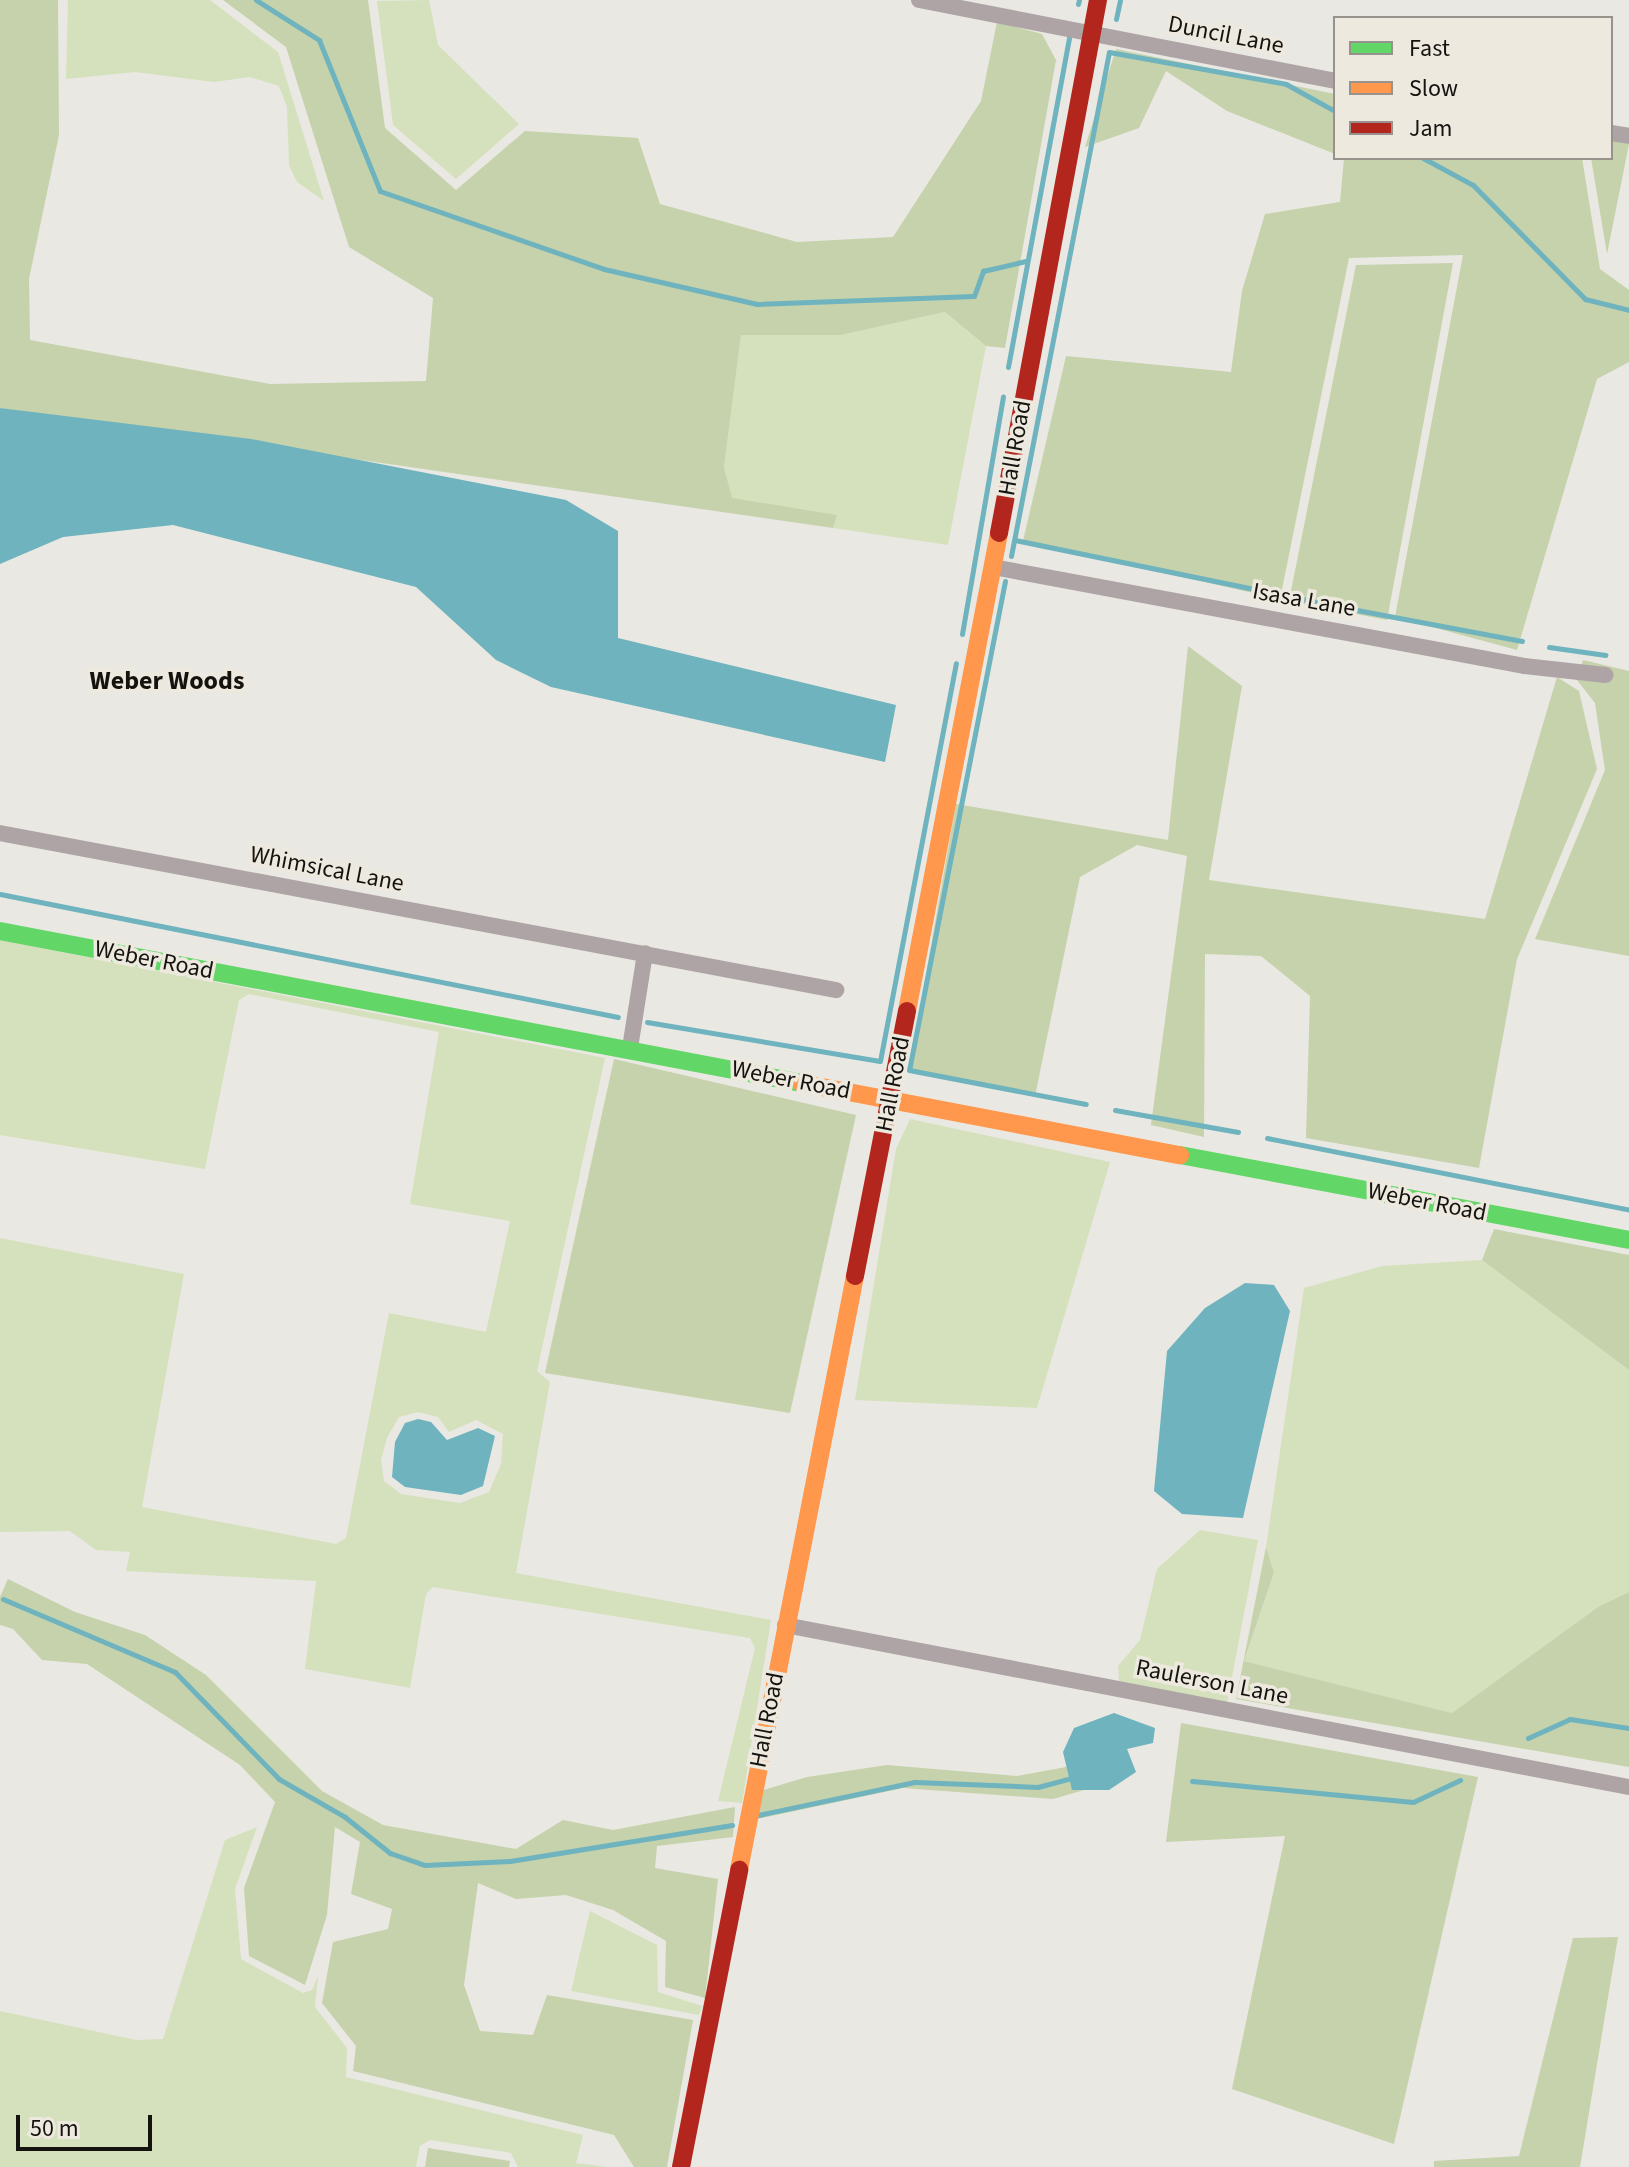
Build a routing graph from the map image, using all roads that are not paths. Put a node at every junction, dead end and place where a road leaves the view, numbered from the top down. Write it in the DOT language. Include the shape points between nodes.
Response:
graph roads {
  1 [pos="919,0"];
  2 [pos="1098,0"];
  3 [pos="1091,35"];
  4 [pos="1333,81"];
  5 [pos="993,567"];
  6 [pos="1606,675"];
  7 [pos="0,833"];
  8 [pos="0,931"];
  9 [pos="645,953"];
  10 [pos="836,990"];
  11 [pos="630,1048"];
  12 [pos="890,1100"];
  13 [pos="1629,1240"];
  14 [pos="785,1625"];
  15 [pos="1629,1787"];
  16 [pos="686,2166"];
  1 -- 3 [label="street, Duncil Lane"];
  2 -- 3 [label="street, Hall Road"];
  3 -- 4 [label="street, Duncil Lane"];
  3 -- 5 [label="street, Hall Road"];
  5 -- 6 [label="street, Isasa Lane" via="1524,666"];
  5 -- 12 [label="street, Hall Road"];
  7 -- 9 [label="street, Whimsical Lane"];
  8 -- 11 [label="street, Weber Road"];
  9 -- 10 [label="street, Whimsical Lane"];
  9 -- 11 [label="street"];
  11 -- 12 [label="street, Weber Road"];
  12 -- 13 [label="street, Weber Road"];
  12 -- 14 [label="street, Hall Road"];
  14 -- 15 [label="street, Raulerson Lane"];
  14 -- 16 [label="street, Hall Road"];
}
